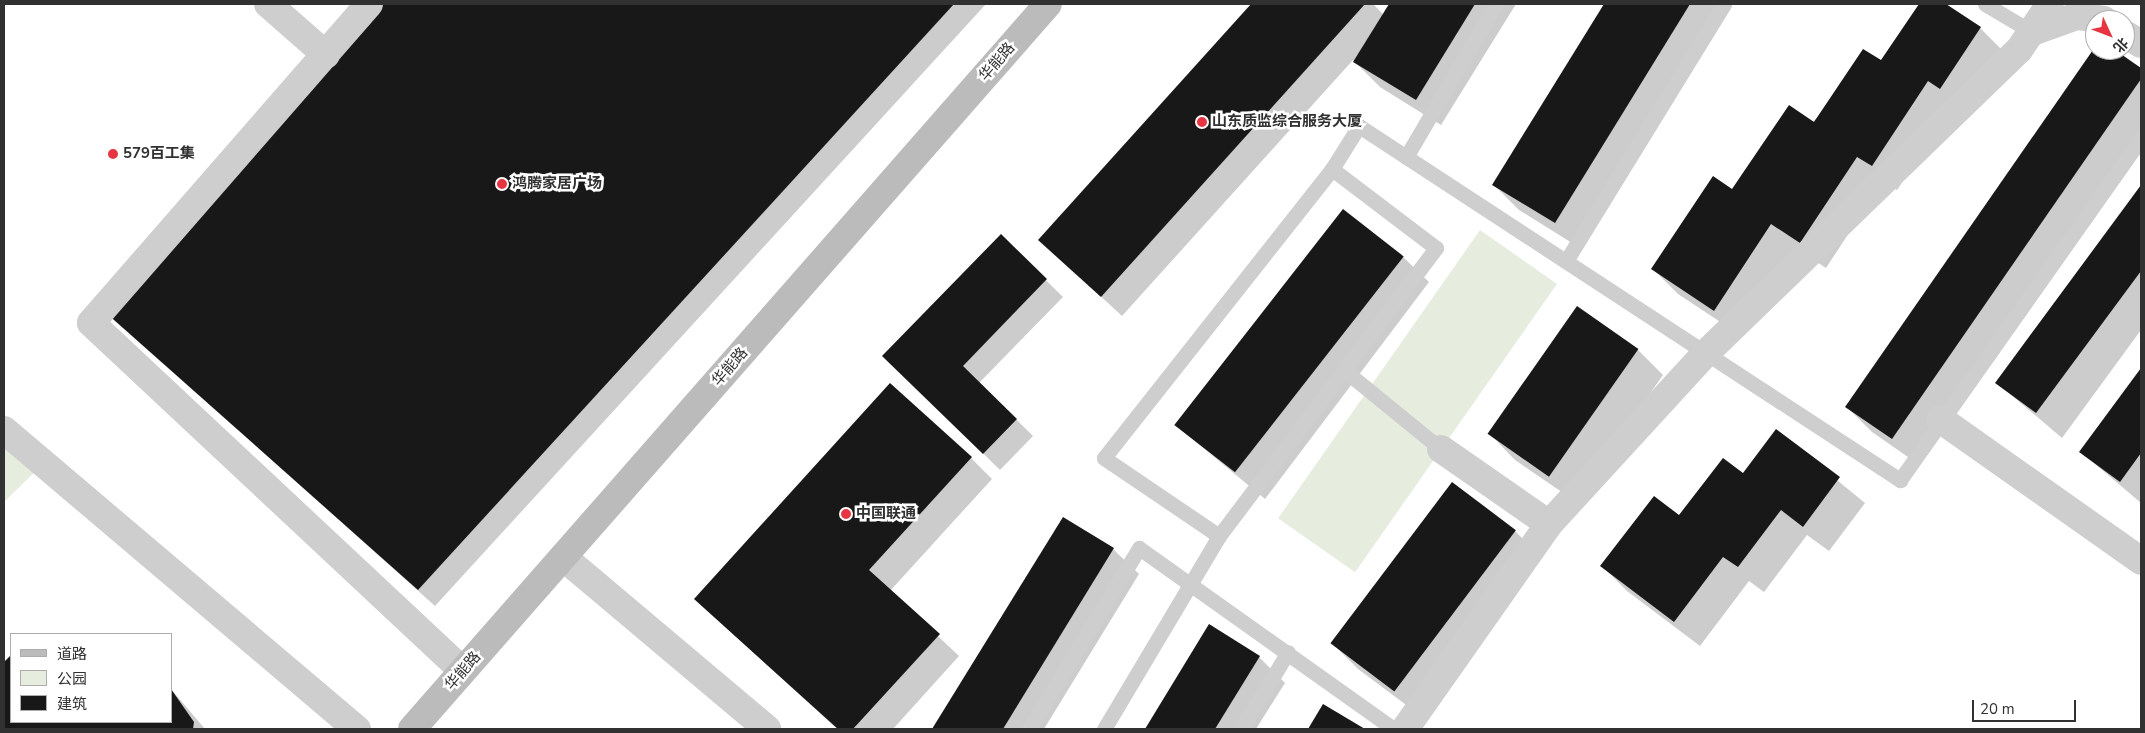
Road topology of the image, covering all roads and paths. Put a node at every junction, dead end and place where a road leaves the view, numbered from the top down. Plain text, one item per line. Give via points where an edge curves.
1 (268, 4) edge
2 (369, 4) edge
3 (1048, 4) edge
4 (1496, 4) edge
5 (1724, 4) edge
6 (1984, 4) edge
7 (2050, 4) edge
8 (2085, 17) edge
9 (2032, 32) junction
10 (326, 55) junction
11 (2141, 138) edge
12 (1406, 157) junction
13 (1332, 169) junction
14 (1566, 261) junction
15 (1705, 354) junction
16 (1344, 370) junction
17 (1940, 419) junction
18 (4, 430) edge
19 (1441, 449) joint
20 (1549, 524) junction
21 (1219, 536) junction
22 (563, 557) junction
23 (2141, 561) edge
24 (1288, 652) junction
25 (464, 671) junction
26 (357, 729) edge
27 (412, 729) edge
28 (767, 729) edge
29 (1029, 729) edge
30 (1104, 729) edge
31 (1241, 729) edge
32 (1394, 729) edge
33 (1405, 729) edge

1 - 10 street
2 - 10 street
3 - 22 street, 华能路
4 - 12 lane
5 - 14 lane
6 - 9 lane
7 - 9 street
8 - 9 street via 2077,16
9 - 15 street via 2020,50
10 - 25 street via 91,323
11 - 17 lane
12 - 13 lane via 1359,126
12 - 14 lane
13 - 16 lane via 1436,248
13 - 21 lane via 1104,458
14 - 15 lane
15 - 17 lane via 1900,480
15 - 20 street
16 - 19 lane
16 - 21 lane
17 - 23 street
18 - 26 street
19 - 20 street
20 - 33 street
21 - 30 lane
22 - 25 street, 华能路
22 - 28 street
24 - 29 lane via 1139,548
24 - 31 lane
24 - 32 lane
25 - 27 street, 华能路

